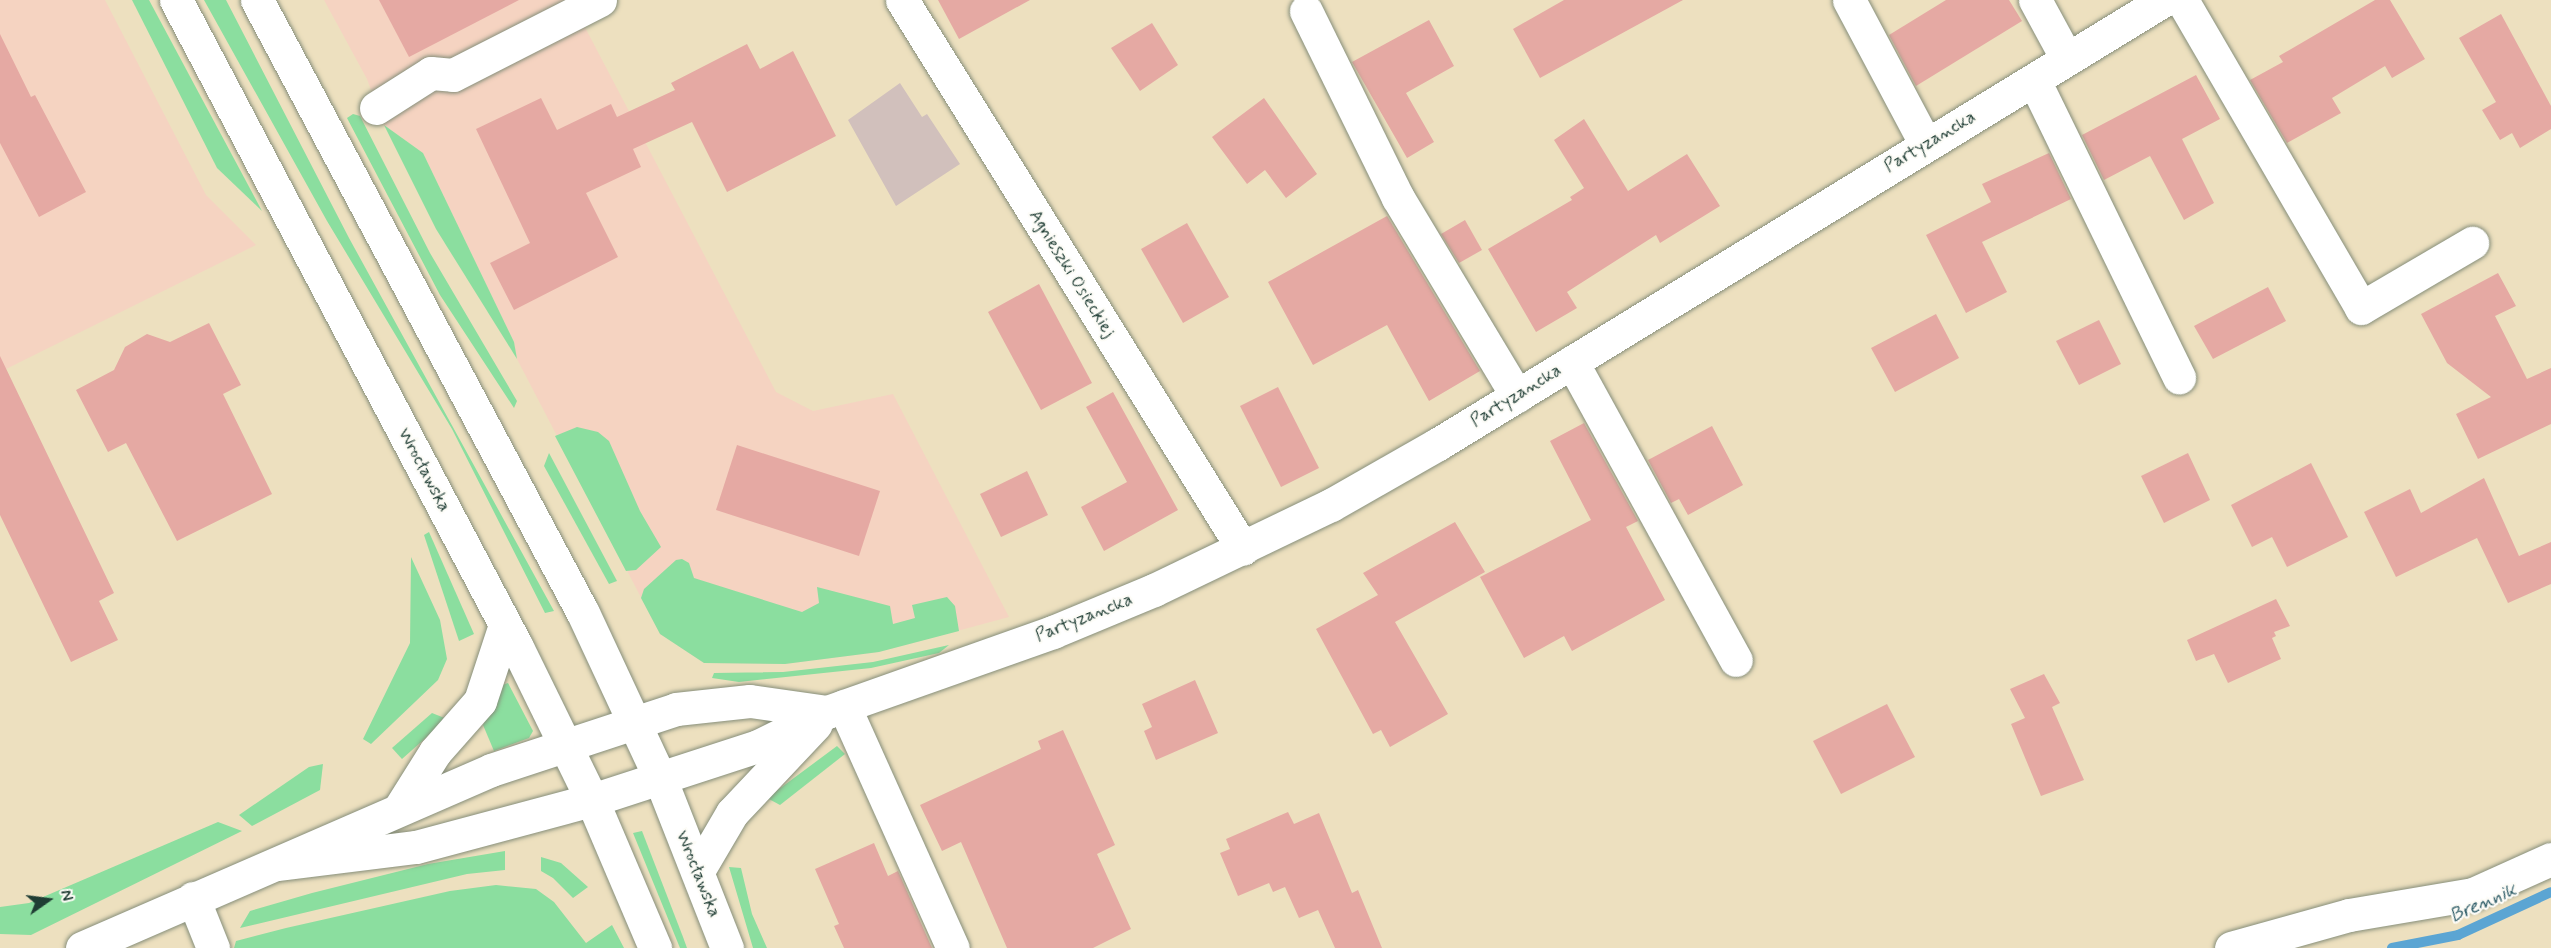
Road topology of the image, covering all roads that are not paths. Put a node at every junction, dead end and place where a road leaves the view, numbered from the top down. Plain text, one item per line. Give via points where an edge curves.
1 (176, 0) edge
2 (257, 0) edge
3 (600, 0) edge
4 (902, 0) edge
5 (1849, 0) edge
6 (2035, 0) edge
7 (2164, 0) edge
8 (2182, 0) edge
9 (1306, 11) dead end
10 (2067, 59) junction
11 (2034, 80) junction
12 (376, 108) dead end
13 (1926, 145) junction
14 (2472, 243) dead end
15 (1572, 362) junction
16 (2179, 377) dead end
17 (1517, 396) junction
18 (1243, 549) junction
19 (505, 626) junction
20 (1736, 660) dead end
21 (836, 709) junction
22 (636, 725) junction
23 (567, 747) junction
24 (660, 778) junction
25 (592, 800) junction
26 (401, 806) junction
27 (2551, 859) edge
28 (279, 864) junction
29 (698, 871) junction
30 (193, 898) junction
31 (82, 948) edge
32 (213, 948) edge
33 (655, 948) edge
34 (727, 948) edge
35 (953, 948) edge
36 (2231, 948) edge

1 - 19 main road, Wrocławska
2 - 22 main road, Wrocławska via 583,613
3 - 12 main road via 453,75 431,73
4 - 18 main road, Agnieszki Osieckiej
5 - 13 main road
6 - 10 main road
7 - 10 main road, Partyzancka
8 - 14 main road via 2361,308
9 - 17 main road via 1398,198
10 - 11 main road, Partyzancka
11 - 13 main road, Partyzancka
11 - 16 main road
13 - 15 main road, Partyzancka
15 - 17 main road, Partyzancka
15 - 20 main road
17 - 18 main road, Partyzancka via 1331,505
18 - 21 main road, Partyzancka via 1053,632
19 - 23 main road, Wrocławska
19 - 26 main road via 480,701 435,752
21 - 22 main road, Partyzancka via 750,701 683,707
21 - 24 main road, Partyzancka via 758,746
21 - 29 main road via 732,813
21 - 35 main road
22 - 23 main road, Partyzancka
22 - 24 main road, Wrocławska
23 - 25 main road, Wrocławska
23 - 26 main road, Partyzancka via 491,770
24 - 25 main road, Partyzancka
24 - 29 main road, Wrocławska
25 - 28 main road, Partyzancka via 416,847
25 - 33 main road, Wrocławska
26 - 28 main road, Partyzancka
27 - 36 main road via 2473,894 2349,915
28 - 30 main road
29 - 34 main road, Wrocławska
30 - 31 main road
30 - 32 main road

